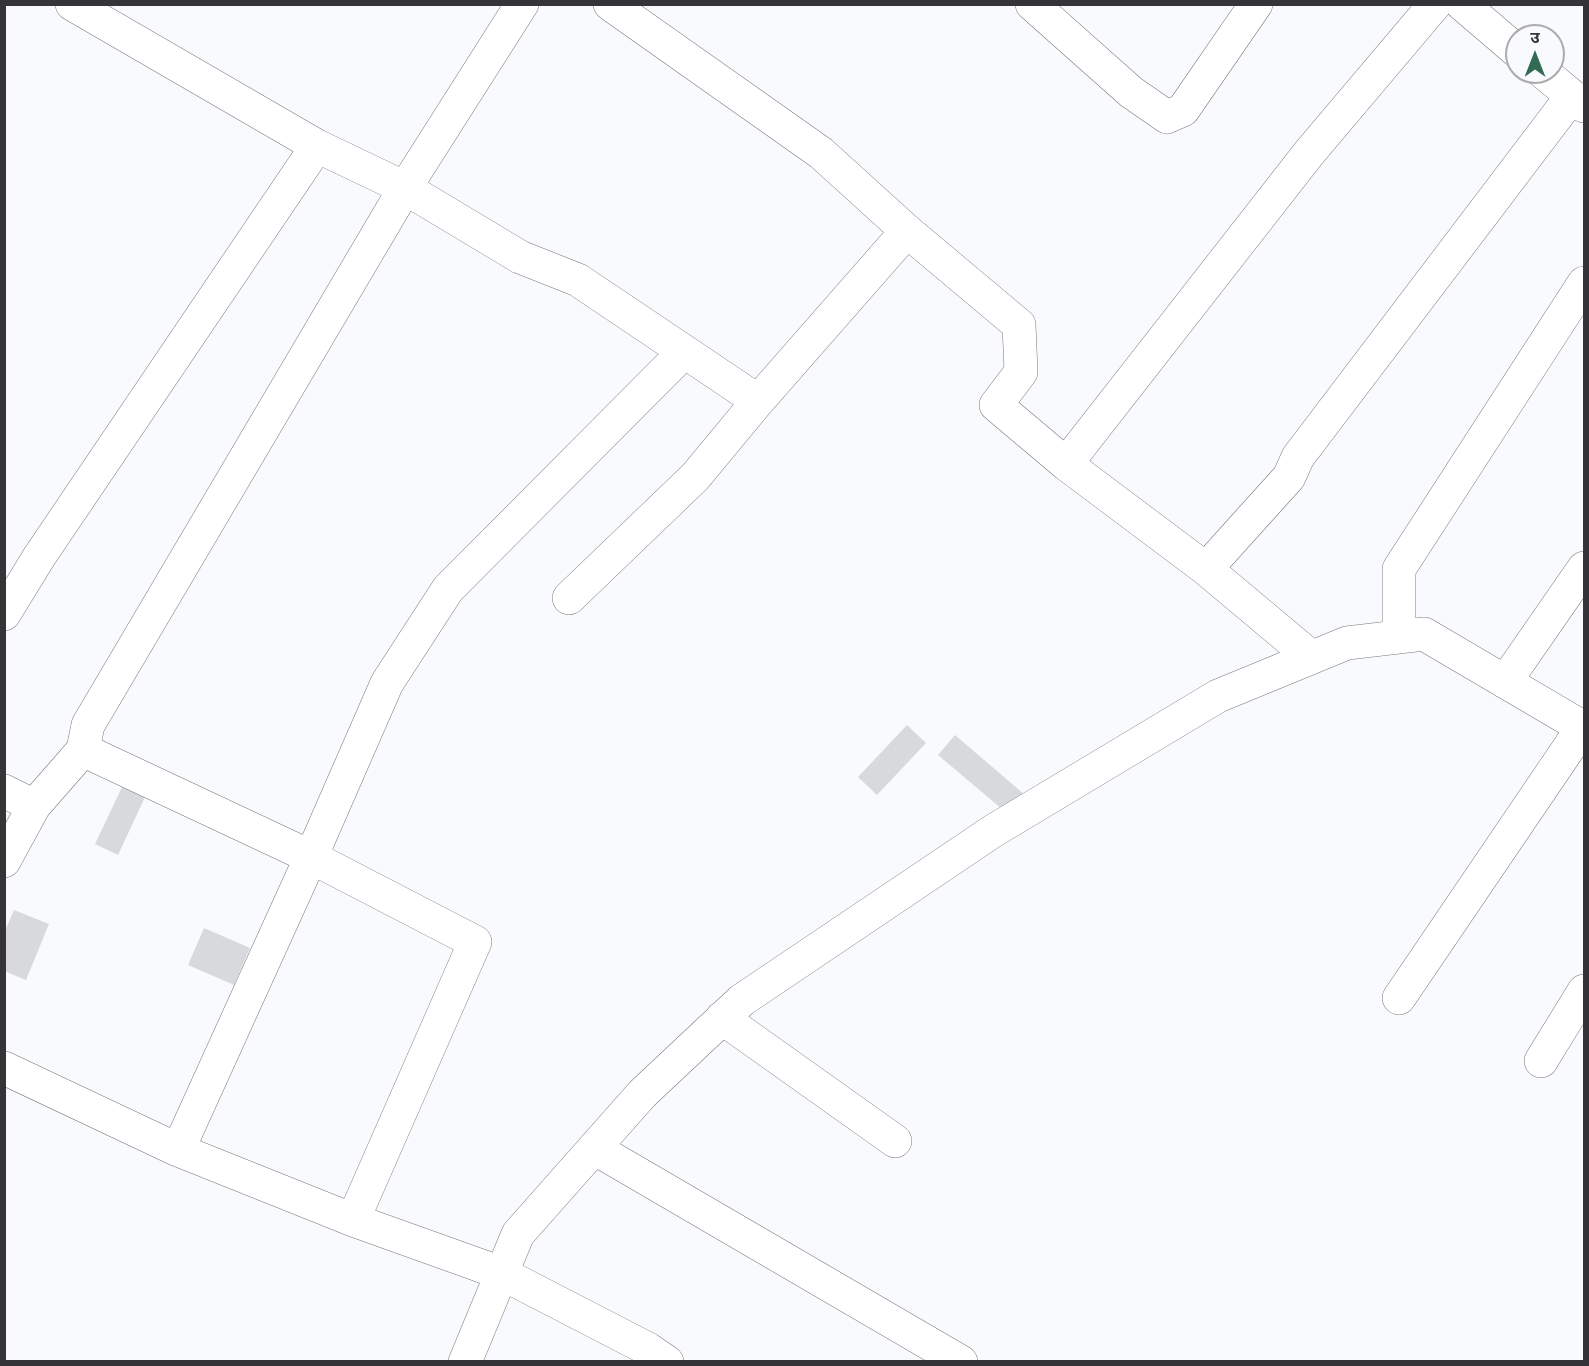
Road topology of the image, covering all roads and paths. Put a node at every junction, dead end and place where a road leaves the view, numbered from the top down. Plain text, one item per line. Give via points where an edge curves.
1 (72, 4) edge
2 (522, 4) edge
3 (610, 4) edge
4 (1032, 4) edge
5 (1256, 4) edge
6 (1435, 4) edge
7 (1462, 4) edge
8 (1505, 41) edge
9 (1557, 84) edge
10 (1578, 101) edge
11 (317, 146) junction
12 (405, 188) junction
13 (907, 231) junction
14 (1584, 283) edge
15 (684, 352) junction
16 (758, 401) junction
17 (1066, 464) junction
18 (1584, 568) edge
19 (1206, 569) junction
20 (569, 598) dead end
21 (4, 614) edge
22 (1399, 637) junction
23 (1311, 657) junction
24 (1504, 682) junction
25 (1584, 728) edge
26 (83, 750) junction
27 (4, 791) edge
28 (34, 806) junction
29 (311, 857) junction
30 (4, 861) edge
31 (1584, 992) edge
32 (1399, 998) dead end
33 (722, 1018) junction
34 (1540, 1061) dead end
35 (4, 1068) edge
36 (895, 1141) dead end
37 (594, 1148) junction
38 (178, 1150) junction
39 (353, 1220) junction
40 (501, 1273) junction
41 (465, 1362) edge
42 (667, 1362) edge
43 (961, 1362) edge

1 - 11 street
2 - 12 street
3 - 13 street via 821,153
4 - 5 street via 1131,92 1167,117 1183,110
6 - 17 street via 1309,153
7 - 8 street
9 - 10 street
10 - 19 street via 1298,456 1289,477
11 - 12 street
11 - 21 street
12 - 15 street via 520,257 578,280
12 - 26 street via 88,725
13 - 16 street
13 - 17 street via 1019,325 1021,372 996,405
14 - 22 street via 1399,569
15 - 16 street
15 - 29 street via 448,589 387,683
16 - 20 street via 695,477
17 - 19 street
18 - 24 street
19 - 23 street
22 - 23 street via 1347,643
22 - 24 street via 1424,634
23 - 33 street via 1218,696 993,831 742,1000
24 - 25 street
25 - 32 street
26 - 28 street
26 - 29 street
27 - 28 street
28 - 30 street
29 - 38 street
29 - 39 street via 475,942
31 - 34 street
33 - 36 street
33 - 37 street via 642,1094
35 - 38 street
37 - 40 street via 518,1234
37 - 43 street
38 - 39 street
39 - 40 street
40 - 41 street
40 - 42 street

